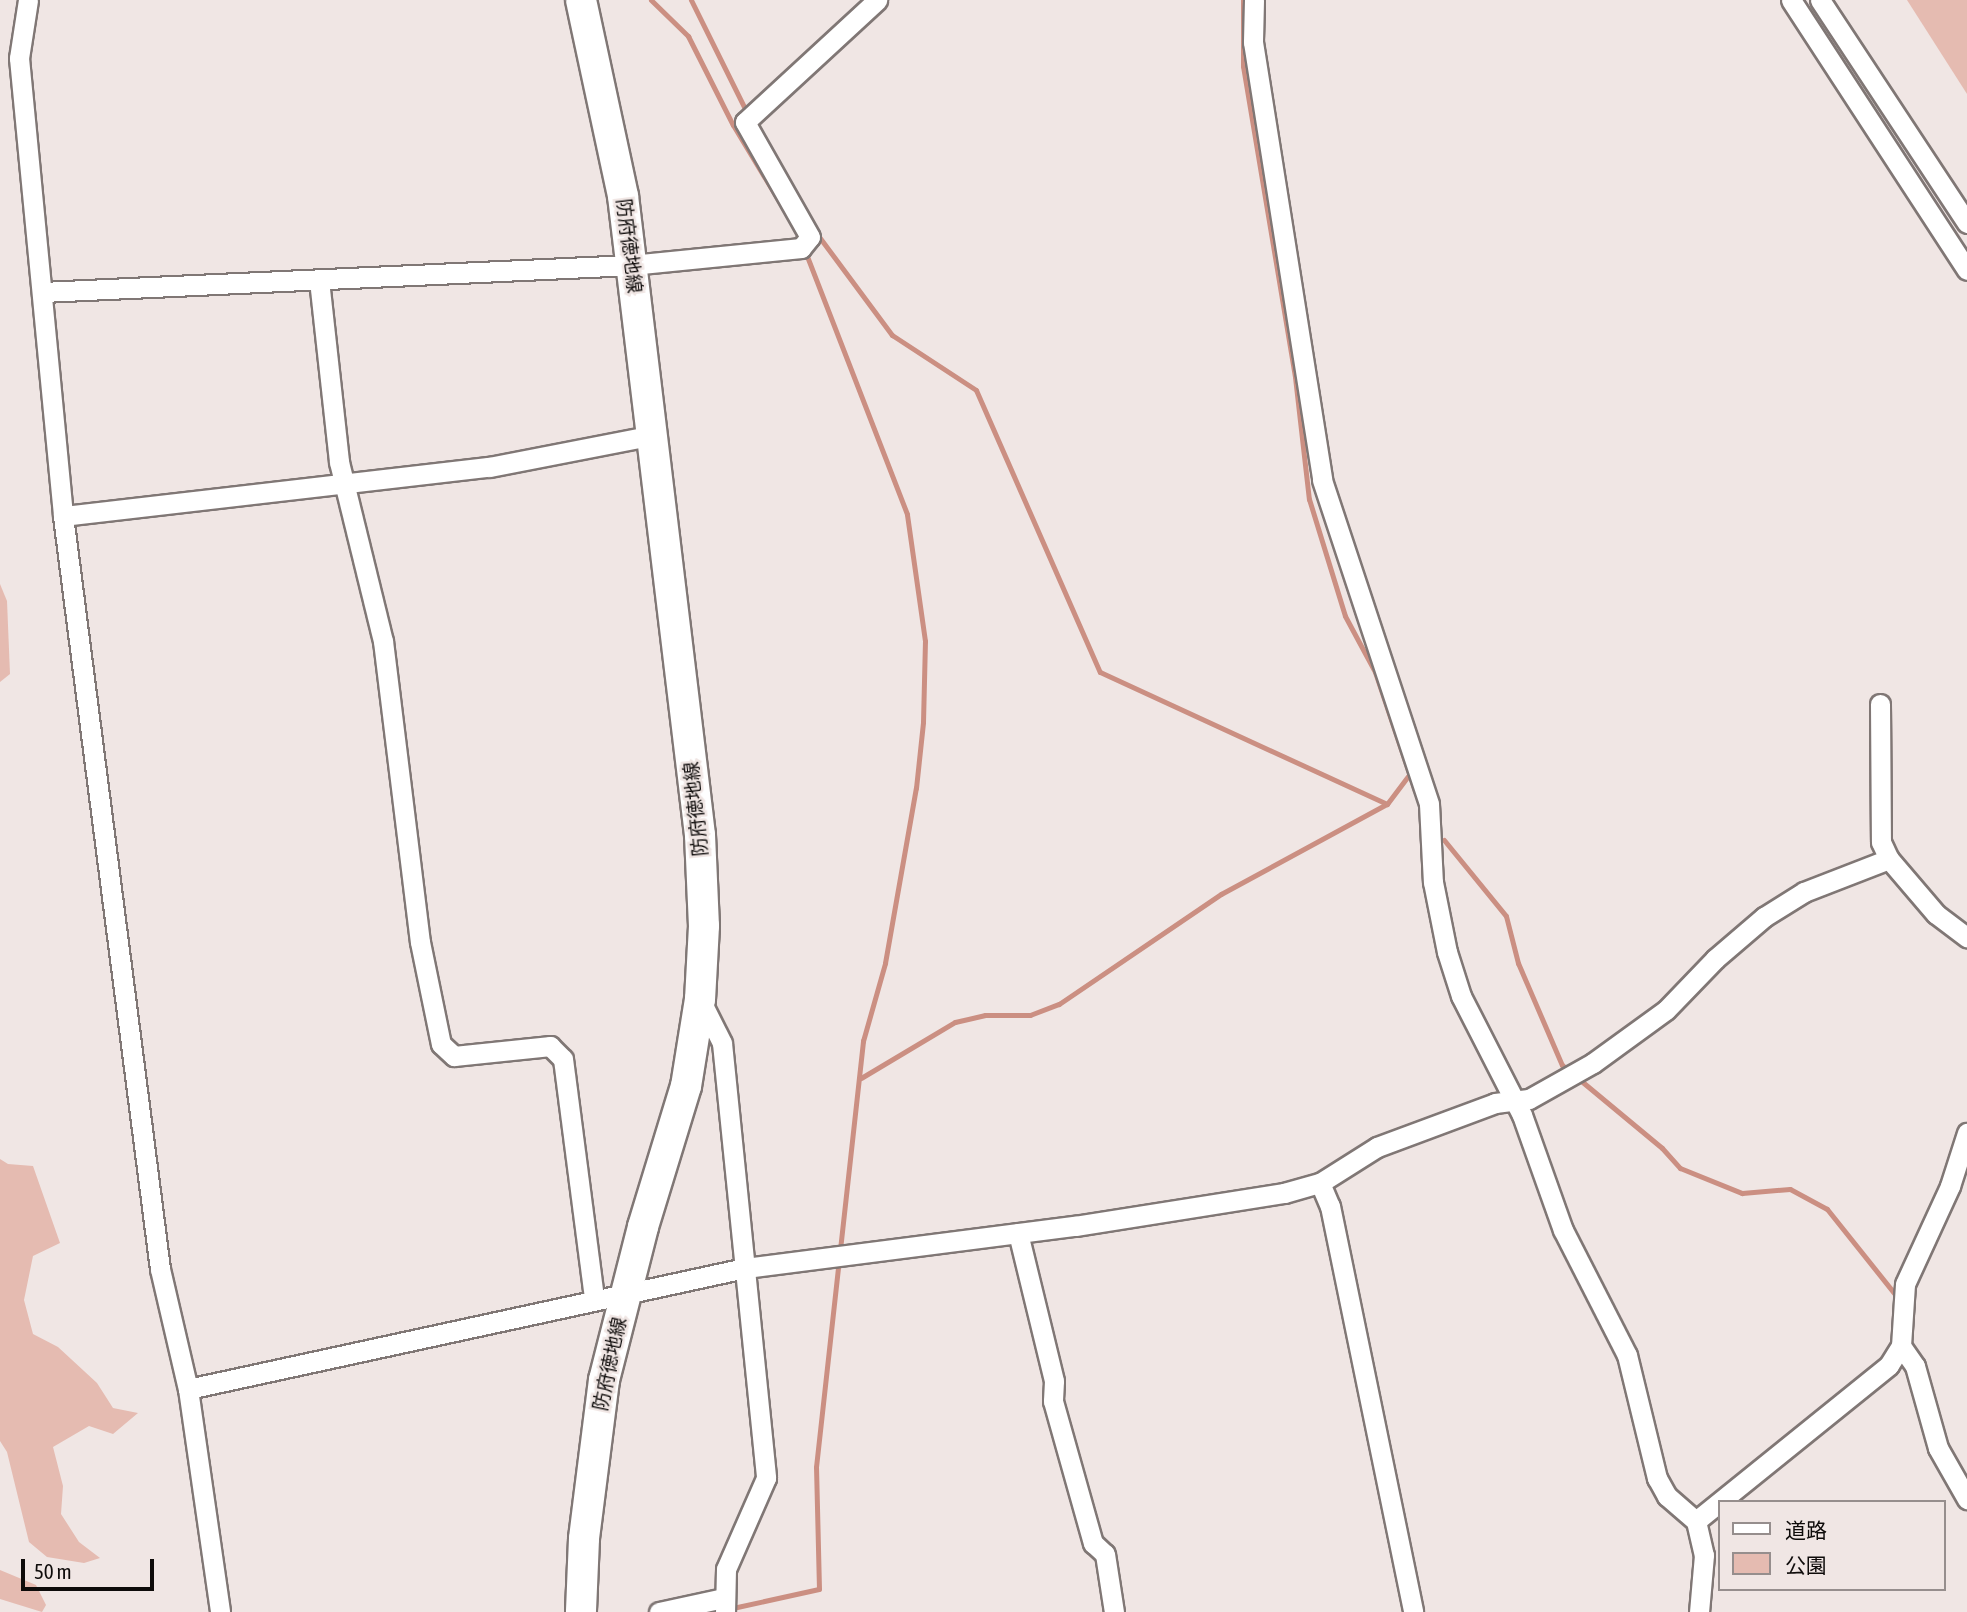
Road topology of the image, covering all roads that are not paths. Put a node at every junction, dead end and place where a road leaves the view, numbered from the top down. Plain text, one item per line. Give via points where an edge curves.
1 (28, 0) edge
2 (581, 0) edge
3 (877, 0) edge
4 (1254, 0) edge
5 (1791, 0) edge
6 (1819, 0) edge
7 (1967, 223) edge
8 (631, 265) junction
9 (1967, 270) edge
10 (319, 280) junction
11 (41, 292) junction
12 (653, 435) junction
13 (346, 485) junction
14 (64, 516) junction
15 (1880, 704) dead end
16 (1889, 859) junction
17 (1967, 937) edge
18 (700, 999) junction
19 (1515, 1100) junction
20 (1967, 1133) edge
21 (1320, 1184) junction
22 (1018, 1233) junction
23 (745, 1268) junction
24 (625, 1292) junction
25 (594, 1298) junction
26 (1901, 1346) junction
27 (188, 1389) junction
28 (1967, 1499) edge
29 (1721, 1500) edge
30 (1718, 1502) edge
31 (1696, 1521) junction
32 (724, 1605) edge
33 (220, 1612) edge
34 (581, 1612) edge
35 (660, 1612) edge
36 (1114, 1612) edge
37 (1413, 1612) edge
38 (1699, 1612) edge

1 - 11 street via 19,58
2 - 8 main road, 防府徳地線 via 611,130
3 - 8 street via 745,122 810,237 807,243 789,251
4 - 19 street via 1253,42 1322,480 1429,803 1433,882 1447,952 1461,996
5 - 9 street
6 - 7 street
8 - 10 street
8 - 12 main road, 防府徳地線
10 - 11 street
10 - 13 street
11 - 14 street
12 - 13 street via 489,467
12 - 18 main road, 防府徳地線 via 700,835 704,926
13 - 14 street
13 - 25 street via 383,641 419,942 440,1044 454,1056 550,1046 563,1059
14 - 27 street via 160,1269
15 - 16 street via 1881,842
16 - 17 street via 1936,914
16 - 19 street via 1804,892 1764,917 1632,1038 1529,1099
18 - 23 street via 722,1043
18 - 24 main road, 防府徳地線 via 686,1086
19 - 21 street via 1377,1147
19 - 31 street via 1563,1230 1627,1355 1657,1478 1667,1496
20 - 26 street via 1950,1186 1905,1284
21 - 22 street via 1284,1194
21 - 37 street via 1330,1206
22 - 23 street
22 - 36 street via 1054,1381 1053,1401 1093,1543 1105,1554
23 - 24 street
23 - 32 street via 766,1478 726,1569
24 - 25 street
24 - 34 main road, 防府徳地線 via 593,1454
25 - 27 street
26 - 28 street via 1915,1366 1938,1448
26 - 29 street via 1875,1380 1819,1417
27 - 33 street
30 - 31 street
31 - 38 street via 1704,1555
32 - 35 street

